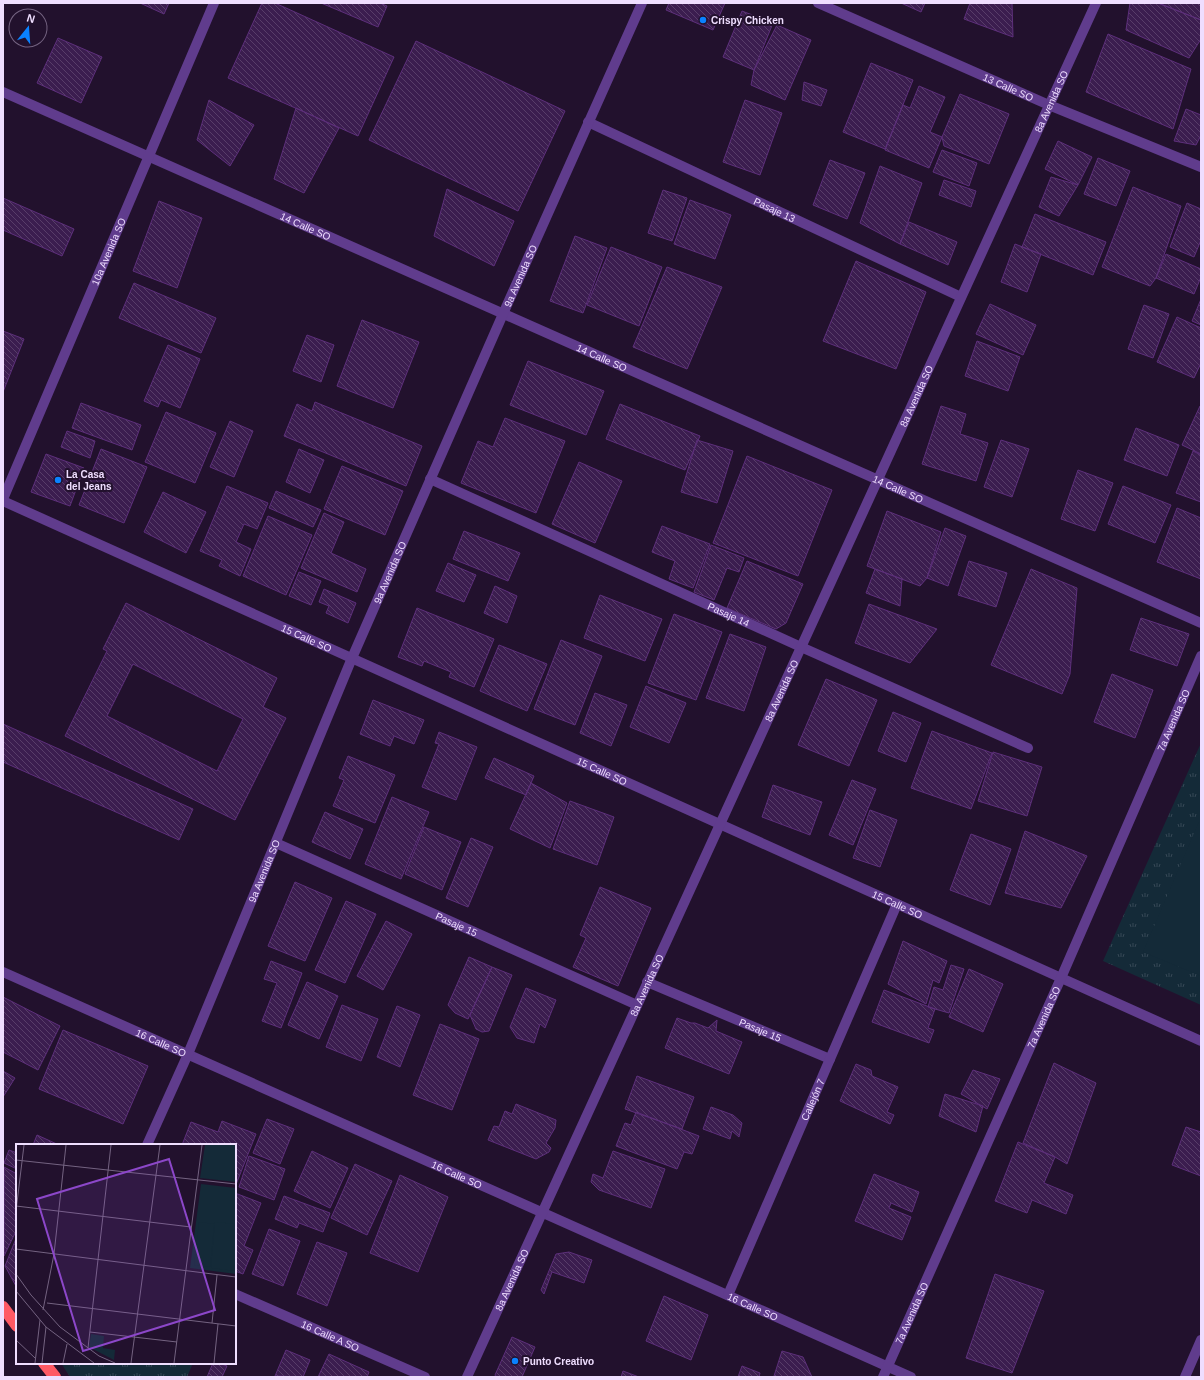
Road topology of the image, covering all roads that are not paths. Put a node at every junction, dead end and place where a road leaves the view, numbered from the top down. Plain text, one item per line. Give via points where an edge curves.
1 (214, 3) edge
2 (642, 3) edge
3 (818, 3) edge
4 (1096, 3) edge
5 (3, 92) edge
6 (1049, 105) junction
7 (588, 122) junction
8 (148, 157) junction
9 (1201, 167) edge
10 (961, 297) junction
11 (503, 314) junction
12 (430, 479) junction
13 (878, 480) junction
14 (3, 500) edge
15 (1201, 623) edge
16 (801, 647) junction
17 (1201, 656) edge
18 (352, 658) junction
19 (1028, 748) dead end
20 (720, 824) junction
21 (276, 843) junction
22 (897, 904) junction
23 (3, 972) edge
24 (1061, 978) junction
25 (647, 982) junction
26 (637, 1005) junction
27 (1201, 1041) edge
28 (188, 1054) junction
29 (830, 1060) junction
30 (146, 1144) edge
31 (542, 1212) junction
32 (236, 1294) edge
33 (728, 1295) junction
34 (3, 1307) edge
35 (16, 1325) edge
36 (1201, 1340) edge
37 (47, 1364) edge
38 (888, 1367) junction
39 (55, 1377) edge
40 (425, 1377) edge
41 (467, 1377) edge
42 (883, 1377) edge
43 (911, 1377) edge
44 (1185, 1377) edge

1 - 8 street, 10a Avenida SO
2 - 7 street, 9a Avenida SO
3 - 6 street, 13 Calle SO
4 - 6 street, 8a Avenida SO
5 - 8 street, 14 Calle SO
6 - 9 street, 13 Calle SO
6 - 10 street, 8a Avenida SO
7 - 10 street, Pasaje 13
7 - 11 street, 9a Avenida SO
8 - 11 street, 14 Calle SO
8 - 14 street, 10a Avenida SO
10 - 13 street, 8a Avenida SO
11 - 12 street, 9a Avenida SO
11 - 13 street, 14 Calle SO
12 - 16 street, Pasaje 14
12 - 18 street, 9a Avenida SO
13 - 15 street, 14 Calle SO
13 - 16 street, 8a Avenida SO
14 - 18 street, 15 Calle SO
16 - 19 street, Pasaje 14
16 - 20 street, 8a Avenida SO
17 - 24 street, 7a Avenida SO
18 - 20 street, 15 Calle SO
18 - 21 street, 9a Avenida SO
20 - 22 street, 15 Calle SO
20 - 25 street, 8a Avenida SO
21 - 26 street, Pasaje 15
21 - 28 street, 9a Avenida SO
22 - 24 street, 15 Calle SO
22 - 29 street, Callejón 7
23 - 28 street, 16 Calle SO
24 - 27 street, 15 Calle SO
24 - 38 street, 7a Avenida SO
25 - 26 street, 8a Avenida SO
25 - 29 street, Pasaje 15
26 - 31 street, 8a Avenida SO
28 - 30 street, 9a Avenida SO
28 - 31 street, 16 Calle SO
29 - 33 street, Callejón 7
31 - 33 street, 16 Calle SO
31 - 41 street, 8a Avenida SO
32 - 40 street, 16 Calle A SO
33 - 38 street, 16 Calle SO
34 - 35 highway
36 - 44 street
37 - 39 highway
38 - 42 street, 7a Avenida SO
38 - 43 street, 16 Calle SO

